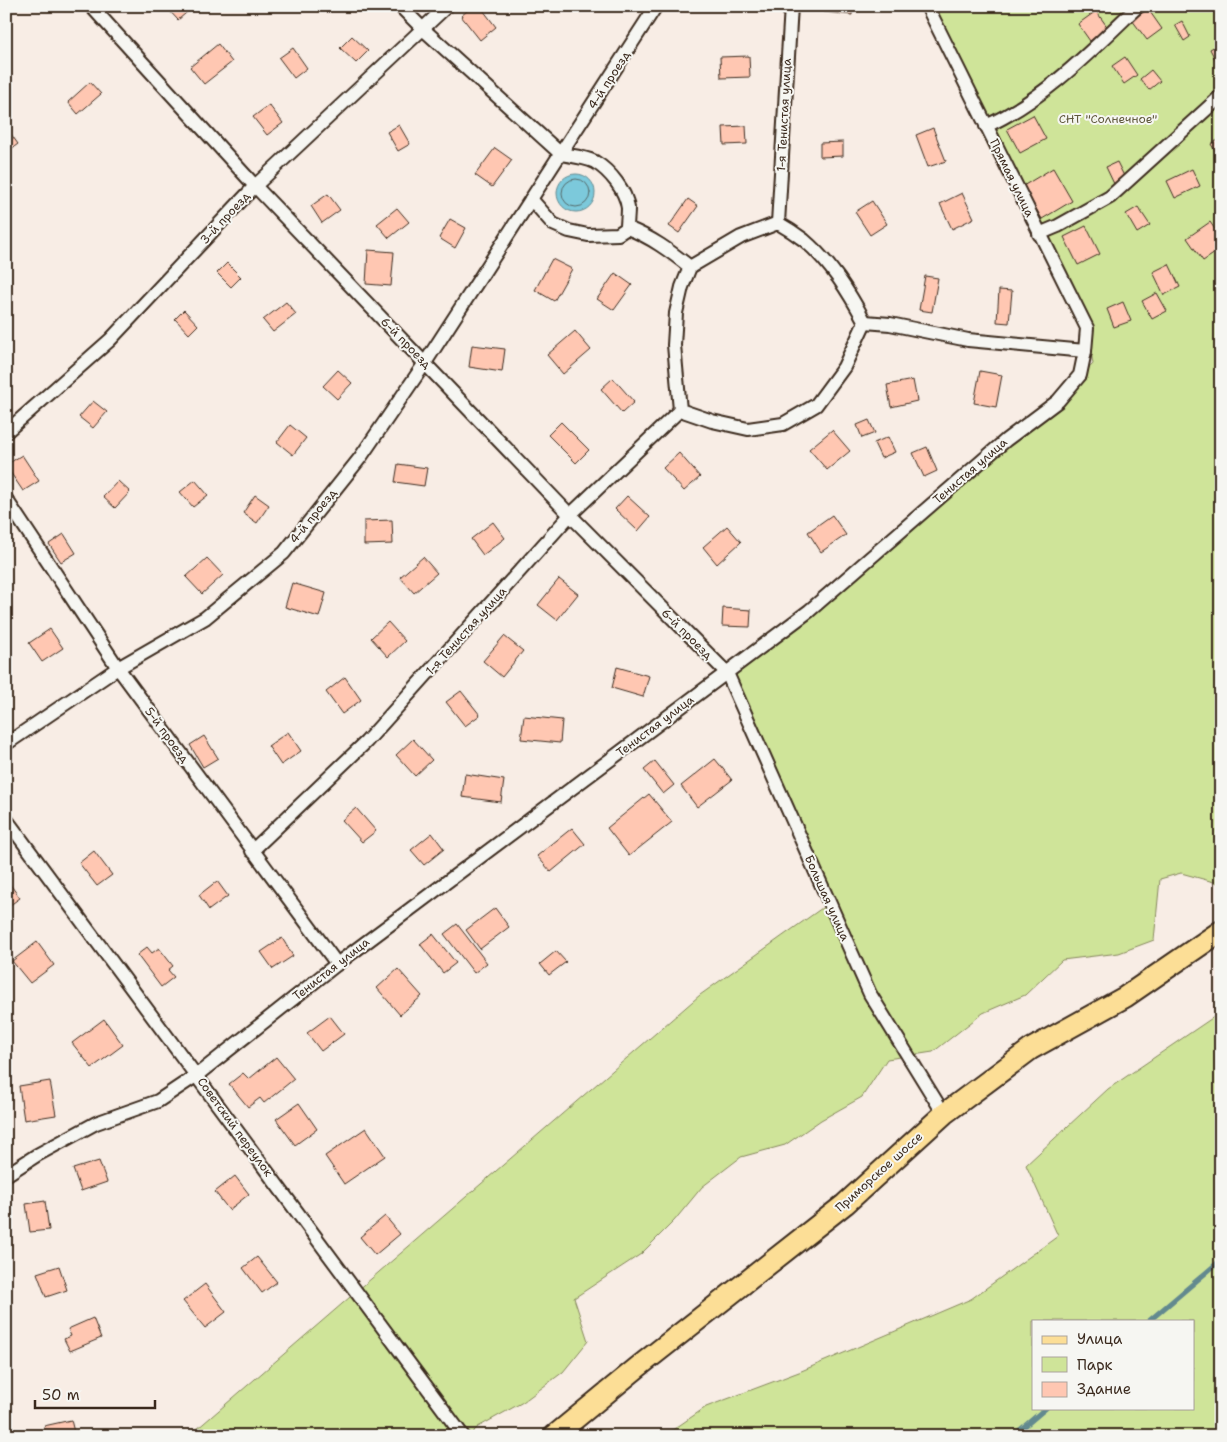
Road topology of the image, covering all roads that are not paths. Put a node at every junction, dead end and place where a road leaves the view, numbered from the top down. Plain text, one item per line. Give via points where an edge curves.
1 (91, 6) edge
2 (400, 6) edge
3 (447, 6) edge
4 (656, 6) edge
5 (791, 6) edge
6 (927, 6) edge
7 (1138, 6) edge
8 (423, 29) junction
9 (1221, 96) edge
10 (986, 126) junction
11 (561, 154) junction
12 (255, 186) junction
13 (531, 199) junction
14 (778, 223) junction
15 (627, 228) junction
16 (1039, 234) junction
17 (690, 267) junction
18 (865, 322) junction
19 (1085, 351) junction
20 (425, 363) junction
21 (680, 410) junction
22 (6, 432) edge
23 (6, 499) edge
24 (570, 515) junction
25 (118, 668) junction
26 (727, 673) junction
27 (6, 744) edge
28 (6, 820) edge
29 (252, 851) junction
30 (1221, 931) edge
31 (337, 964) junction
32 (197, 1075) junction
33 (944, 1114) junction
34 (6, 1175) edge
35 (463, 1436) edge
36 (554, 1436) edge

1 - 12 street, 6-й проезд
2 - 8 street
3 - 8 street, 3-й проезд
4 - 11 street, 4-й проезд
5 - 14 street, 1-я Тенистая улица
6 - 10 street, Прямая улица
7 - 10 street via 1069,70 1032,98
8 - 11 street
8 - 12 street, 3-й проезд
9 - 16 street via 1110,197
10 - 16 street, Прямая улица
11 - 13 street
11 - 15 street via 594,162 605,170 621,189 628,208
12 - 20 street, 6-й проезд
12 - 22 street, 3-й проезд via 110,340
13 - 15 street via 553,224 569,231 588,235 618,234
13 - 20 street, 4-й проезд
14 - 17 street via 740,237
14 - 18 street via 804,240 822,258 847,289
15 - 17 street via 660,243
16 - 19 street, Прямая улица via 1087,328
17 - 21 street via 676,313 674,345
18 - 19 street via 968,340
18 - 21 street via 844,367 816,405 783,424 748,430
19 - 26 street, Тенистая улица via 1080,374 1058,401 1006,440 809,611
20 - 24 street, 6-й проезд
20 - 25 street, 4-й проезд via 360,458 284,553 205,618
21 - 24 street, 1-я Тенистая улица
23 - 25 street, 5-й проезд
24 - 26 street, 6-й проезд
24 - 29 street, 1-я Тенистая улица via 366,742
25 - 27 street, 4-й проезд
25 - 29 street, 5-й проезд
26 - 31 street, Тенистая улица
26 - 33 street, Большая улица via 870,994
28 - 32 street, Советский переулок
29 - 31 street, 5-й проезд
30 - 33 main road, Приморское шоссе via 1125,998 1031,1050
31 - 32 street, Тенистая улица
32 - 34 street, Тенистая улица via 158,1101 96,1123
32 - 35 street, Советский переулок
33 - 36 main road, Приморское шоссе via 845,1204

